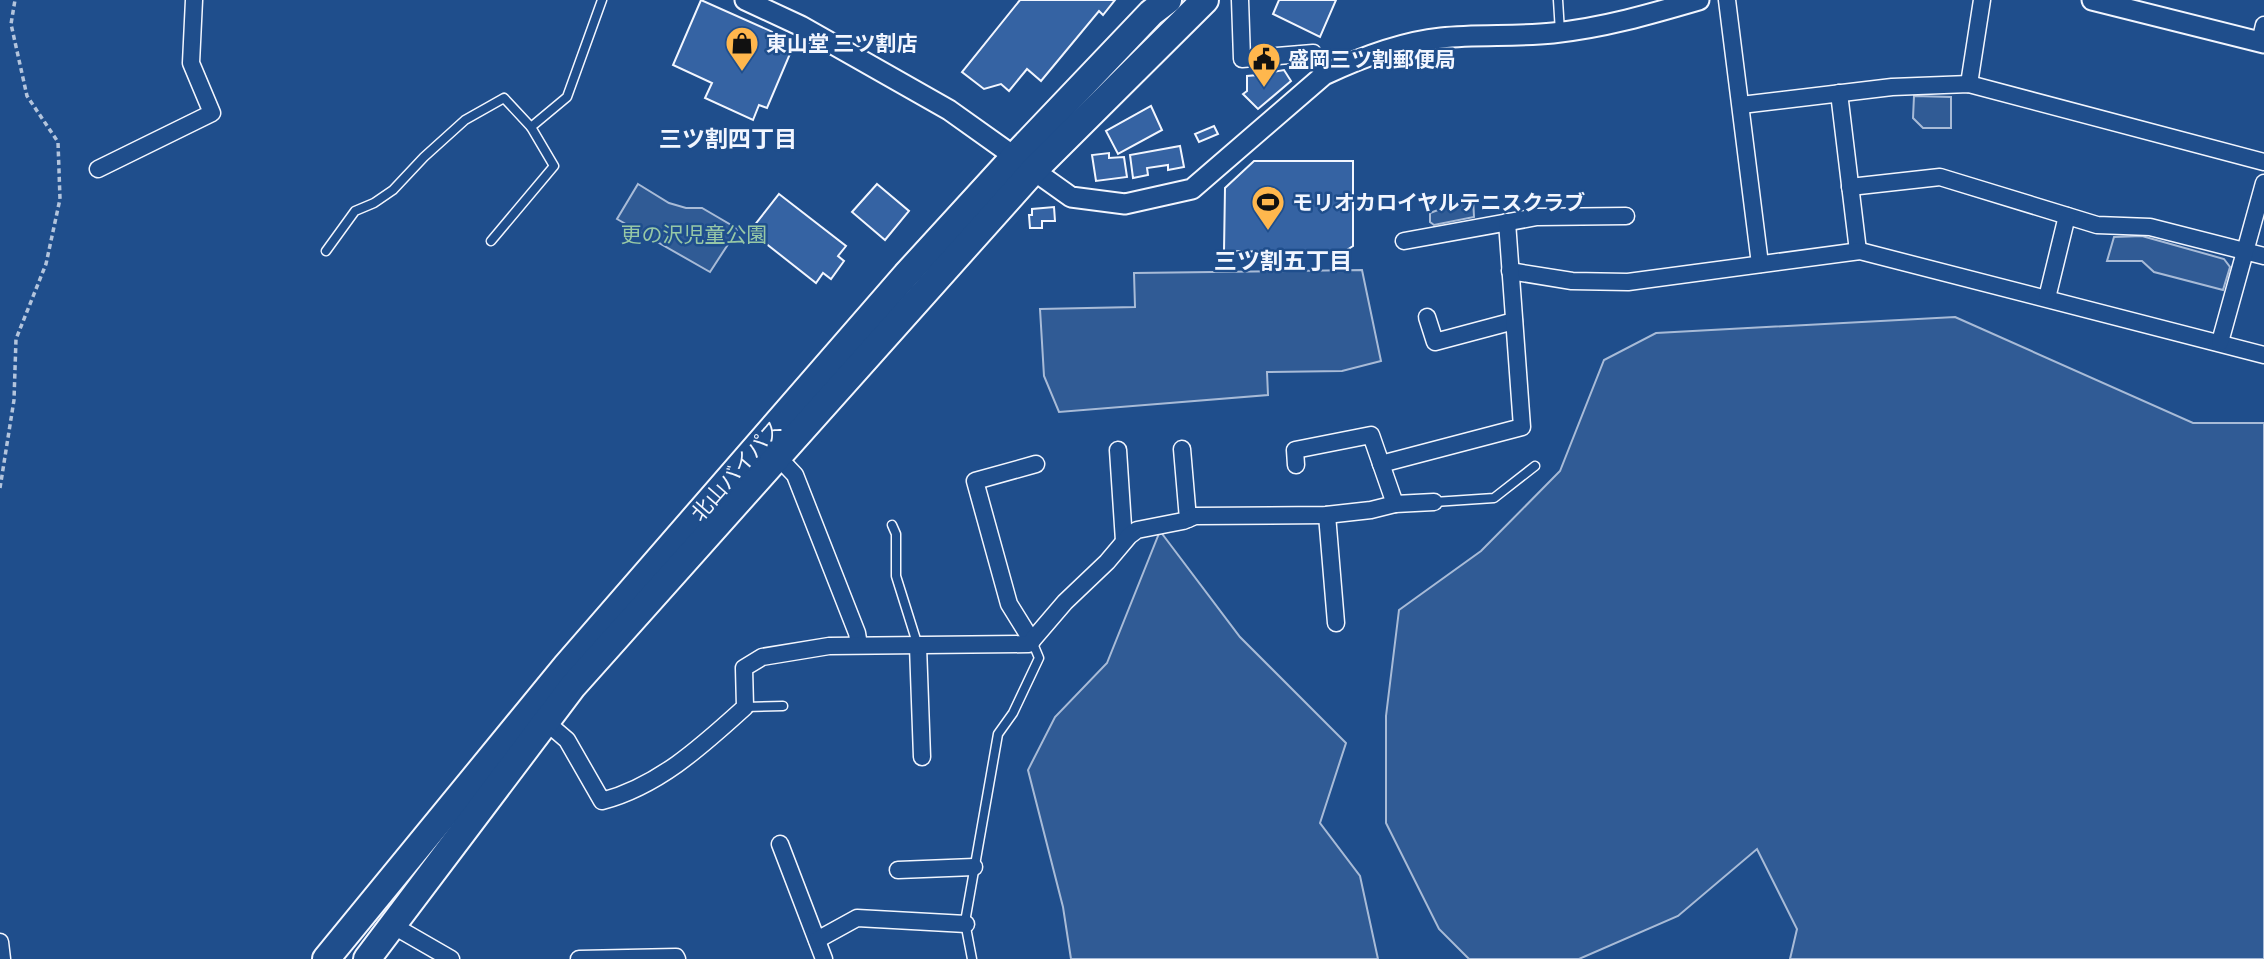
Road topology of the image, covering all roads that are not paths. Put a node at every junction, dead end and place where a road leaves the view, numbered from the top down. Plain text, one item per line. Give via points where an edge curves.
1 (194, 0) edge
2 (602, 0) edge
3 (746, 0) edge
4 (1168, 0) edge
5 (1205, 0) edge
6 (1240, 0) edge
7 (1558, 0) edge
8 (1699, 0) edge
9 (1727, 0) edge
10 (1982, 0) edge
11 (2092, 0) edge
12 (1560, 32) junction
13 (2263, 37) edge
14 (1324, 75) junction
15 (1969, 85) junction
16 (1839, 93) junction
17 (1741, 105) junction
18 (531, 127) junction
19 (2264, 162) edge
20 (1024, 163) junction
21 (98, 169) dead end
22 (2264, 183) edge
23 (1850, 187) junction
24 (1626, 216) dead end
25 (2067, 216) junction
26 (1507, 222) junction
27 (491, 241) dead end
28 (1404, 241) dead end
29 (326, 251) dead end
30 (1858, 251) junction
31 (2245, 251) junction
32 (2264, 257) edge
33 (1760, 264) junction
34 (1510, 271) junction
35 (2048, 298) junction
36 (1427, 317) dead end
37 (1514, 321) junction
38 (2220, 342) junction
39 (2264, 355) edge
40 (1182, 449) dead end
41 (1118, 450) dead end
42 (778, 457) junction
43 (1036, 464) dead end
44 (1381, 464) junction
45 (1296, 465) dead end
46 (1535, 466) dead end
47 (1434, 502) joint
48 (1395, 504) junction
49 (1327, 515) junction
50 (1188, 519) junction
51 (892, 525) dead end
52 (1124, 541) junction
53 (1336, 623) dead end
54 (1032, 641) junction
55 (859, 645) junction
56 (918, 646) junction
57 (783, 706) dead end
58 (745, 707) junction
59 (546, 722) junction
60 (922, 757) dead end
61 (780, 844) dead end
62 (974, 867) junction
63 (898, 870) dead end
64 (966, 924) junction
65 (393, 925) junction
66 (817, 940) junction
67 (0, 942) edge
68 (2, 959) edge
69 (326, 959) edge
70 (367, 959) edge
71 (451, 959) edge
72 (579, 959) edge
73 (677, 959) edge
74 (824, 959) edge
75 (972, 959) edge

1 - 21 street via 191,63 212,113
2 - 18 lane via 567,97
3 - 20 street via 950,110
4 - 20 highway, 北山バイパス
5 - 20 highway, 北山バイパス
6 - 14 street via 1242,59 1313,53
7 - 12 lane
8 - 12 street
9 - 17 street
10 - 15 street
11 - 13 street
12 - 14 street via 1439,38 1387,51
14 - 20 street via 1192,189 1125,204 1071,197
15 - 16 street via 1892,86
15 - 19 street
16 - 17 street
16 - 23 street
17 - 33 street
18 - 27 lane via 554,166
18 - 29 lane via 504,98 479,111 393,190 355,211
20 - 42 highway, 北山バイパス
20 - 69 highway, 北山バイパス via 897,286 567,665
22 - 31 street
23 - 25 street via 1940,177
23 - 30 street
24 - 26 street
25 - 31 street via 2097,225 2150,227
25 - 35 street
26 - 28 street
26 - 34 street
30 - 33 street
30 - 35 street
31 - 32 street
31 - 38 street
33 - 34 street via 1628,282 1572,281
34 - 37 street
35 - 38 street
36 - 37 street via 1435,342
37 - 44 street via 1522,427
38 - 39 street
40 - 50 street
41 - 52 street
42 - 55 street via 795,475
42 - 59 highway, 北山バイパス
43 - 54 street via 975,481 1009,604
44 - 45 street via 1371,435 1295,450
44 - 48 street
46 - 47 lane via 1494,498
47 - 48 street
48 - 49 street
49 - 50 street
49 - 53 street
50 - 52 street via 1138,530
51 - 56 lane via 896,576
52 - 54 street
54 - 56 street
54 - 62 lane via 1039,657 998,734
55 - 56 street
55 - 58 street via 762,657 744,668
56 - 60 street
57 - 58 lane
58 - 59 street via 667,771 602,802 567,740
59 - 65 highway, 北山バイパス
61 - 66 street
62 - 63 street
62 - 64 lane
64 - 66 street via 857,918
64 - 75 lane
65 - 70 highway, 北山バイパス
65 - 71 street
66 - 74 street
67 - 68 street
72 - 73 street

